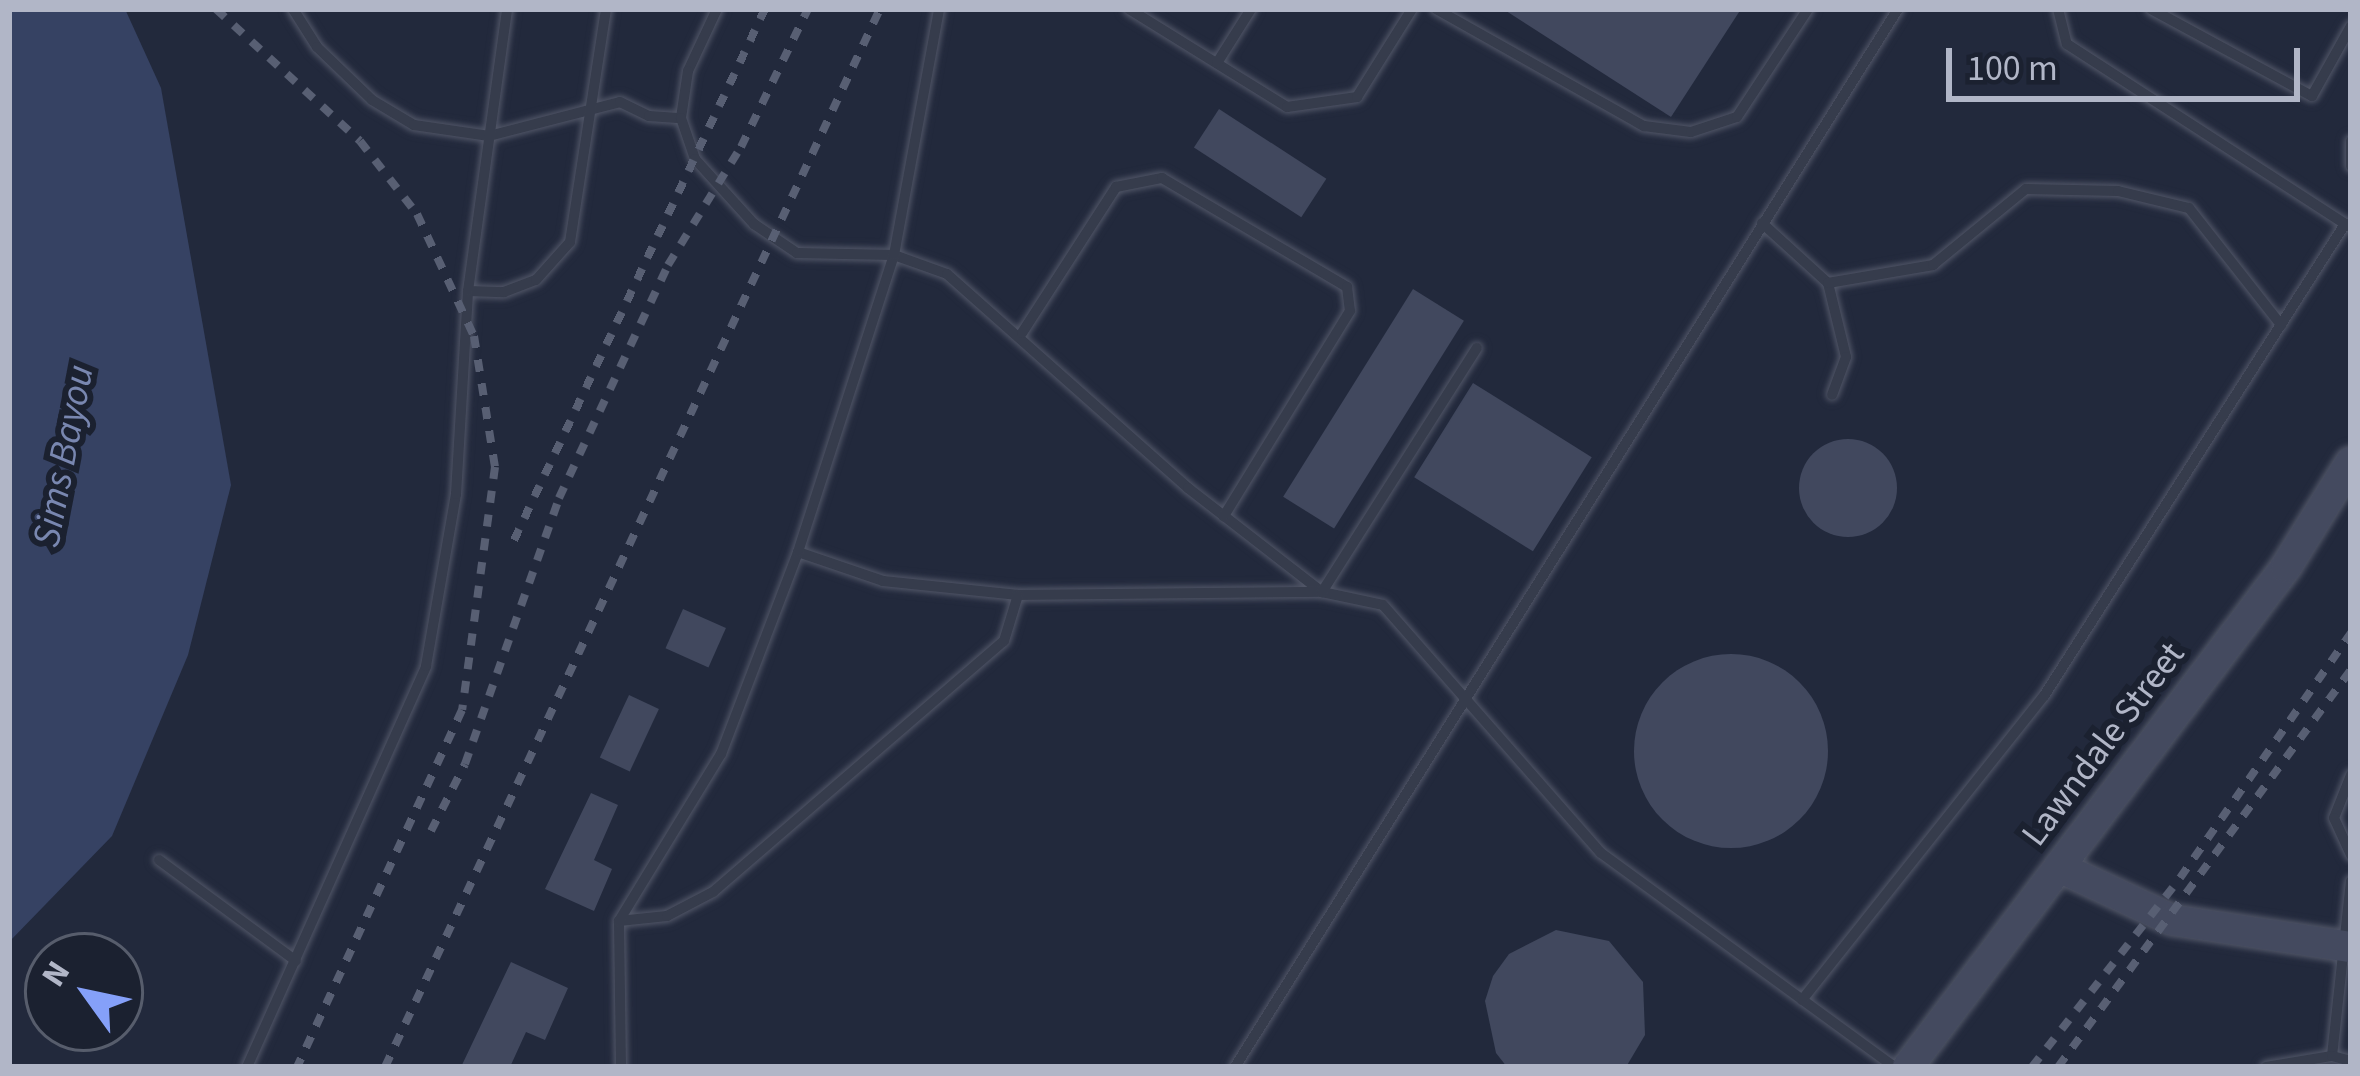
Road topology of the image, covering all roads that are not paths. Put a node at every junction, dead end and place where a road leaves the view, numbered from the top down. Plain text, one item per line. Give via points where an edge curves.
1 (293, 9) edge
2 (507, 9) edge
3 (606, 9) edge
4 (717, 9) edge
5 (939, 9) edge
6 (1129, 9) edge
7 (1251, 9) edge
8 (1412, 9) edge
9 (1436, 9) edge
10 (1808, 9) edge
11 (1898, 9) edge
12 (2058, 9) edge
13 (2151, 9) edge
14 (2351, 26) edge
15 (1216, 64) junction
16 (585, 110) junction
17 (682, 118) junction
18 (489, 136) junction
19 (2351, 141) edge
20 (2351, 166) edge
21 (1762, 223) junction
22 (2348, 226) edge
23 (894, 255) junction
24 (1828, 283) junction
25 (468, 292) junction
26 (2281, 325) junction
27 (1022, 332) junction
28 (1477, 348) dead end
29 (1832, 395) dead end
30 (2351, 462) edge
31 (1224, 516) junction
32 (798, 552) junction
33 (1322, 592) junction
34 (1018, 595) junction
35 (1465, 689) junction
36 (2351, 775) edge
37 (2351, 855) edge
38 (159, 860) dead end
39 (2059, 867) junction
40 (2351, 881) edge
41 (620, 921) junction
42 (2348, 946) edge
43 (296, 962) junction
44 (1802, 1000) junction
45 (2332, 1056) junction
46 (2351, 1061) edge
47 (247, 1067) edge
48 (621, 1067) edge
49 (1235, 1067) edge
50 (1894, 1067) edge
51 (1908, 1067) edge
52 (2266, 1067) edge

1 - 18 lane via 317,47 382,110 414,125
2 - 18 lane
3 - 16 lane
4 - 17 lane via 688,71
5 - 23 lane
6 - 15 lane
7 - 15 lane
8 - 15 lane via 1358,97 1287,107
9 - 10 lane via 1644,126 1691,132 1738,117
11 - 21 lane
12 - 22 lane via 2066,44
13 - 14 lane via 2312,96
16 - 17 lane via 620,102 649,116
16 - 18 lane
16 - 25 lane via 570,242 559,262 503,292
17 - 23 lane via 695,159 717,185 797,253
18 - 25 lane
19 - 20 lane
21 - 24 lane
21 - 35 lane
22 - 26 lane
23 - 27 lane via 947,274
23 - 32 lane
24 - 26 lane via 1933,265 2026,189 2118,191 2189,208
24 - 29 lane via 1846,357
25 - 43 lane via 456,494 426,666
26 - 44 lane via 2044,696
27 - 31 lane
27 - 31 lane via 1116,187 1162,178 1346,287 1351,311
28 - 33 lane
30 - 39 main road, Lawndale Street via 2286,567
31 - 33 lane
32 - 34 lane via 883,581
32 - 41 lane via 721,754
33 - 34 lane
33 - 35 lane via 1383,605
34 - 41 lane via 1004,641 712,892 667,916
35 - 44 lane via 1600,853
35 - 49 lane
36 - 37 lane via 2335,818
38 - 43 lane
39 - 42 main road via 2171,920
39 - 51 main road, Lawndale Street
40 - 42 lane
41 - 48 lane
42 - 45 lane
43 - 47 lane
44 - 50 lane
45 - 46 lane
45 - 52 lane

